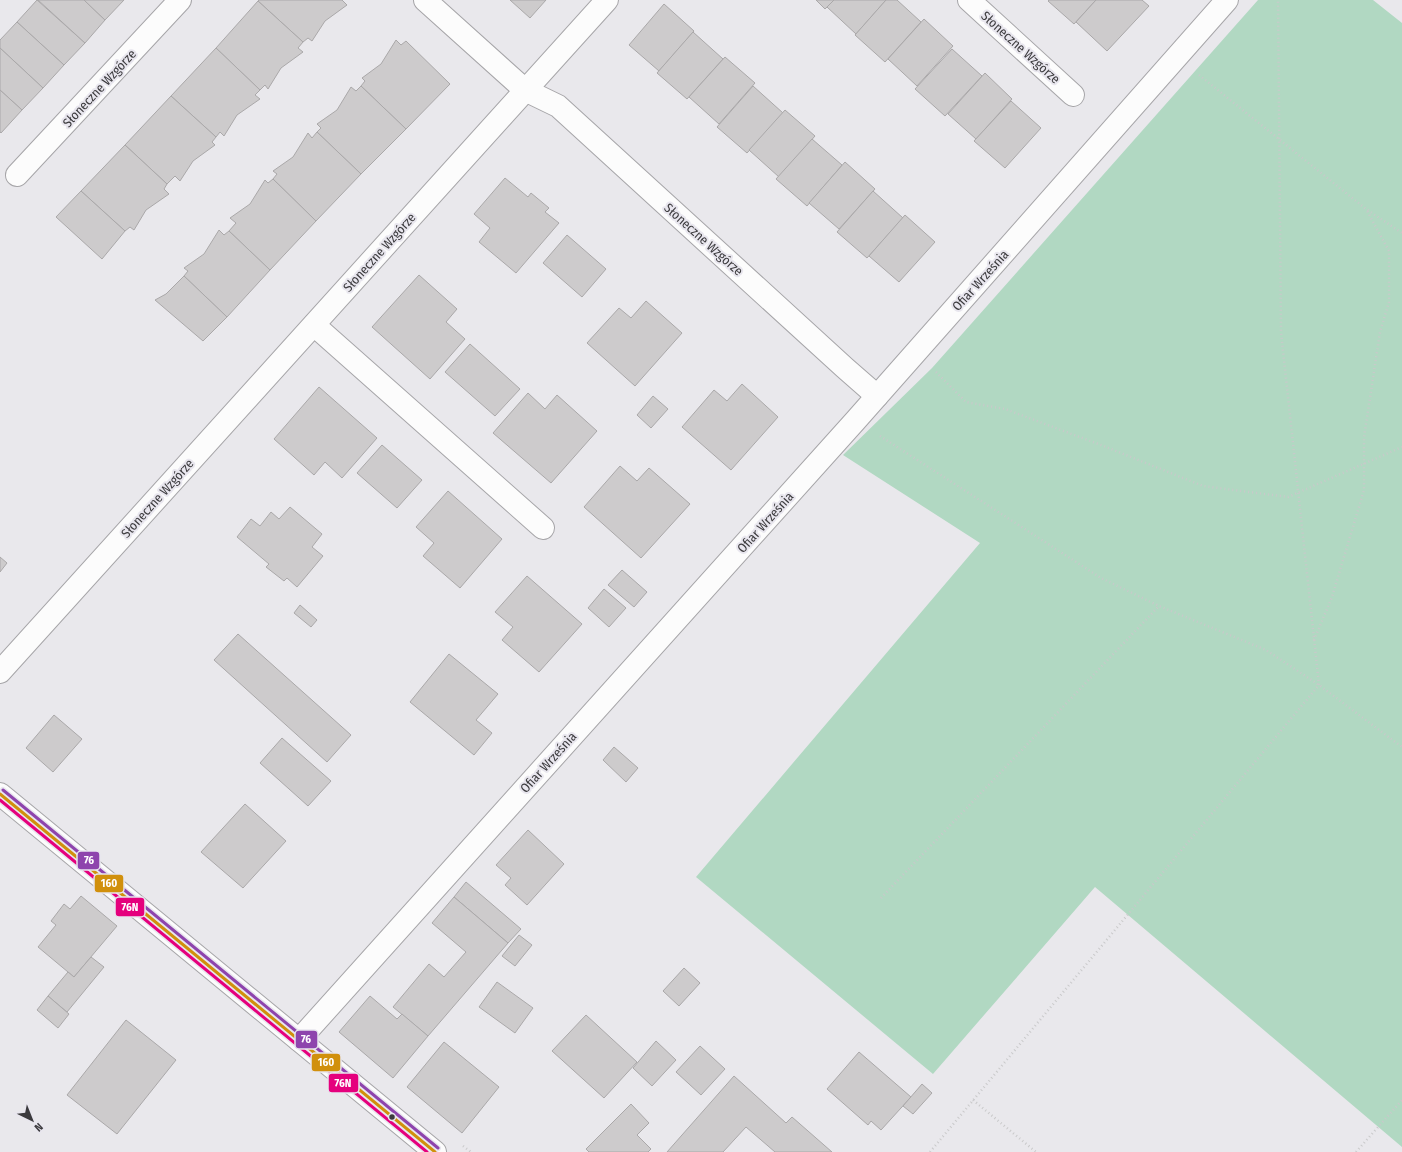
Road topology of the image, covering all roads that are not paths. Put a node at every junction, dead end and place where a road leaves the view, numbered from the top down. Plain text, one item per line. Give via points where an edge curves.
1 (180, 0) edge
2 (425, 0) edge
3 (607, 0) edge
4 (968, 0) edge
5 (1227, 0) edge
6 (525, 90) junction
7 (1074, 95) dead end
8 (17, 175) dead end
9 (314, 324) junction
10 (877, 396) junction
11 (543, 528) dead end
12 (0, 672) edge
13 (0, 794) edge
14 (299, 1040) junction
15 (435, 1152) edge

1 - 8 street, Słoneczne Wzgórze
2 - 6 street, Słoneczne Wzgórze
3 - 6 street, Słoneczne Wzgórze
4 - 7 street, Słoneczne Wzgórze
5 - 10 street, Ofiar Września
6 - 9 street, Słoneczne Wzgórze
6 - 10 street, Słoneczne Wzgórze via 558,106
9 - 11 street
9 - 12 street, Słoneczne Wzgórze
10 - 14 street, Ofiar Września
13 - 14 street
14 - 15 street

